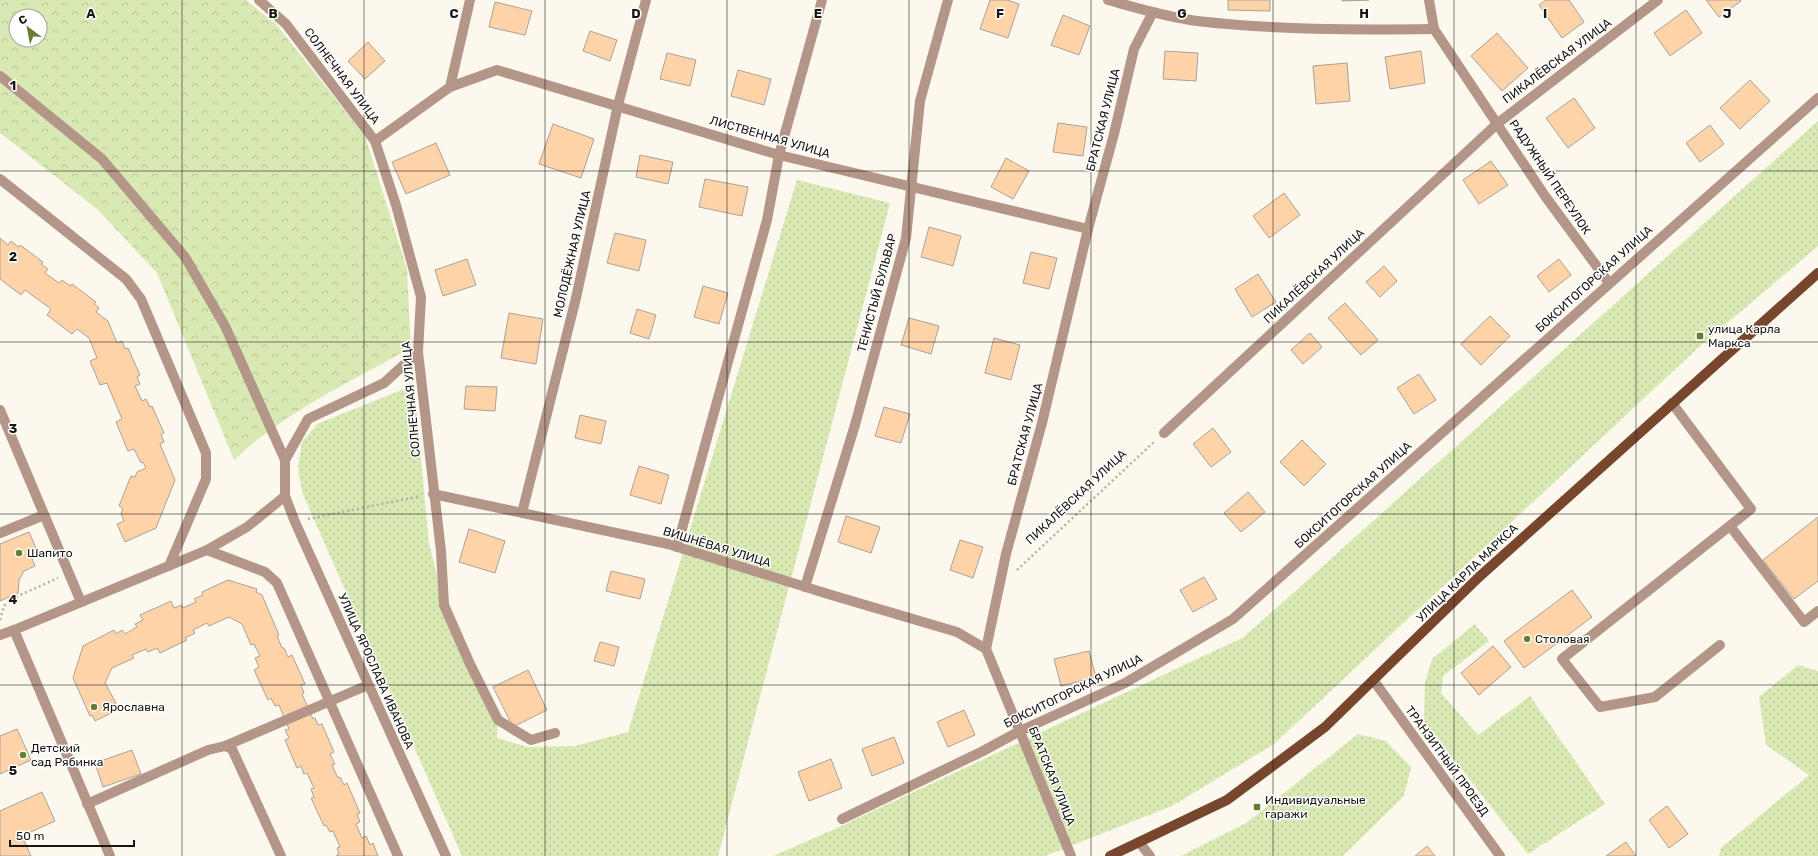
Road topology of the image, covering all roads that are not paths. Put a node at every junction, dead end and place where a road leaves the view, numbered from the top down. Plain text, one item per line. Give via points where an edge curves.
1 (259, 0) edge
2 (470, 0) edge
3 (646, 0) edge
4 (822, 0) edge
5 (948, 0) edge
6 (1108, 0) edge
7 (1429, 0) edge
8 (1658, 0) edge
9 (1153, 12) junction
10 (1434, 29) junction
11 (0, 76) edge
12 (450, 87) junction
13 (1818, 98) edge
14 (618, 105) junction
15 (1498, 123) junction
16 (375, 141) junction
17 (779, 155) junction
18 (0, 180) edge
19 (911, 186) junction
20 (1088, 229) junction
21 (1818, 273) edge
22 (1609, 283) junction
23 (418, 352) junction
24 (1672, 403) junction
25 (0, 410) edge
26 (1164, 433) road end
27 (285, 460) junction
28 (433, 494) junction
29 (285, 496) junction
30 (522, 513) junction
31 (44, 515) junction
32 (1730, 526) junction
33 (0, 533) edge
34 (677, 547) junction
35 (207, 550) junction
36 (169, 566) junction
37 (805, 587) junction
38 (81, 602) junction
39 (1818, 611) edge
40 (14, 630) junction
41 (0, 635) edge
42 (1720, 645) dead end
43 (986, 649) junction
44 (1374, 681) junction
45 (368, 685) junction
46 (329, 702) junction
47 (1020, 731) junction
48 (555, 733) dead end
49 (225, 746) junction
50 (87, 804) junction
51 (842, 819) dead end
52 (1139, 842) junction
53 (110, 856) edge
54 (281, 856) edge
55 (398, 856) edge
56 (446, 856) edge
57 (1071, 856) edge
58 (1110, 856) edge
59 (1150, 856) edge
60 (1500, 856) edge

1 - 16 street, СОЛНЕЧНАЯ УЛИЦА via 286,24
2 - 12 street
3 - 14 street, МОЛОДЁЖНАЯ УЛИЦА
4 - 17 street
5 - 19 street, ТЕНИСТЫЙ БУЛЬВАР via 920,101
6 - 9 street
7 - 10 street, РАДУЖНЫЙ ПЕРЕУЛОК
8 - 15 street, ПИКАЛЁВСКАЯ УЛИЦА
9 - 10 street via 1196,21 1332,30
9 - 20 street, БРАТСКАЯ УЛИЦА via 1134,49
10 - 15 street, РАДУЖНЫЙ ПЕРЕУЛОК
11 - 27 street via 102,159 185,257 225,326
12 - 14 street, ЛИСТВЕННАЯ УЛИЦА via 497,70
12 - 16 street, ЛИСТВЕННАЯ УЛИЦА
13 - 22 street, БОКСИТОГОРСКАЯ УЛИЦА
14 - 17 street, ЛИСТВЕННАЯ УЛИЦА
14 - 30 street, МОЛОДЁЖНАЯ УЛИЦА via 576,298
15 - 22 street, РАДУЖНЫЙ ПЕРЕУЛОК via 1546,196
15 - 26 street, ПИКАЛЁВСКАЯ УЛИЦА
16 - 23 street, СОЛНЕЧНАЯ УЛИЦА via 396,205 421,297
17 - 19 street, ЛИСТВЕННАЯ УЛИЦА
17 - 34 street via 767,220
18 - 36 street via 126,279 141,299 206,453 206,479
19 - 20 street, ЛИСТВЕННАЯ УЛИЦА
19 - 37 street, ТЕНИСТЫЙ БУЛЬВАР via 906,238 855,425
20 - 43 street, БРАТСКАЯ УЛИЦА via 1042,423 1006,554
21 - 24 main road, УЛИЦА КАРЛА МАРКСА
22 - 47 street, БОКСИТОГОРСКАЯ УЛИЦА via 1234,619 1125,683
23 - 27 street via 384,383 308,419
23 - 28 street, СОЛНЕЧНАЯ УЛИЦА
24 - 32 street via 1751,509
24 - 44 main road, УЛИЦА КАРЛА МАРКСА via 1479,577
25 - 31 street
27 - 29 street
28 - 30 street, ВИШНЁВАЯ УЛИЦА
28 - 48 street, СОЛНЕЧНАЯ УЛИЦА via 441,551 444,605 498,720 531,740
29 - 35 street via 247,527
29 - 45 street, УЛИЦА ЯРОСЛАВА ИВАНОВА
30 - 34 street, ВИШНЁВАЯ УЛИЦА
31 - 33 street
31 - 38 street
32 - 39 street via 1804,622
32 - 42 street via 1562,659 1600,707 1655,697
34 - 37 street, ВИШНЁВАЯ УЛИЦА
35 - 36 street
35 - 46 street via 265,572 277,582
36 - 38 street
37 - 43 street, ВИШНЁВАЯ УЛИЦА via 957,632
38 - 40 street
40 - 41 street
40 - 50 street
43 - 47 street, БРАТСКАЯ УЛИЦА
44 - 52 main road, УЛИЦА КАРЛА МАРКСА via 1325,727 1226,800
44 - 60 street, ТРАНЗИТНЫЙ ПРОЕЗД
45 - 46 street
45 - 56 street, УЛИЦА ЯРОСЛАВА ИВАНОВА
46 - 49 street
46 - 55 street
47 - 51 street, БОКСИТОГОРСКАЯ УЛИЦА
47 - 57 street, БРАТСКАЯ УЛИЦА
49 - 50 street via 208,750
49 - 54 street via 232,749
50 - 53 street
52 - 58 main road, УЛИЦА КАРЛА МАРКСА
52 - 59 street

